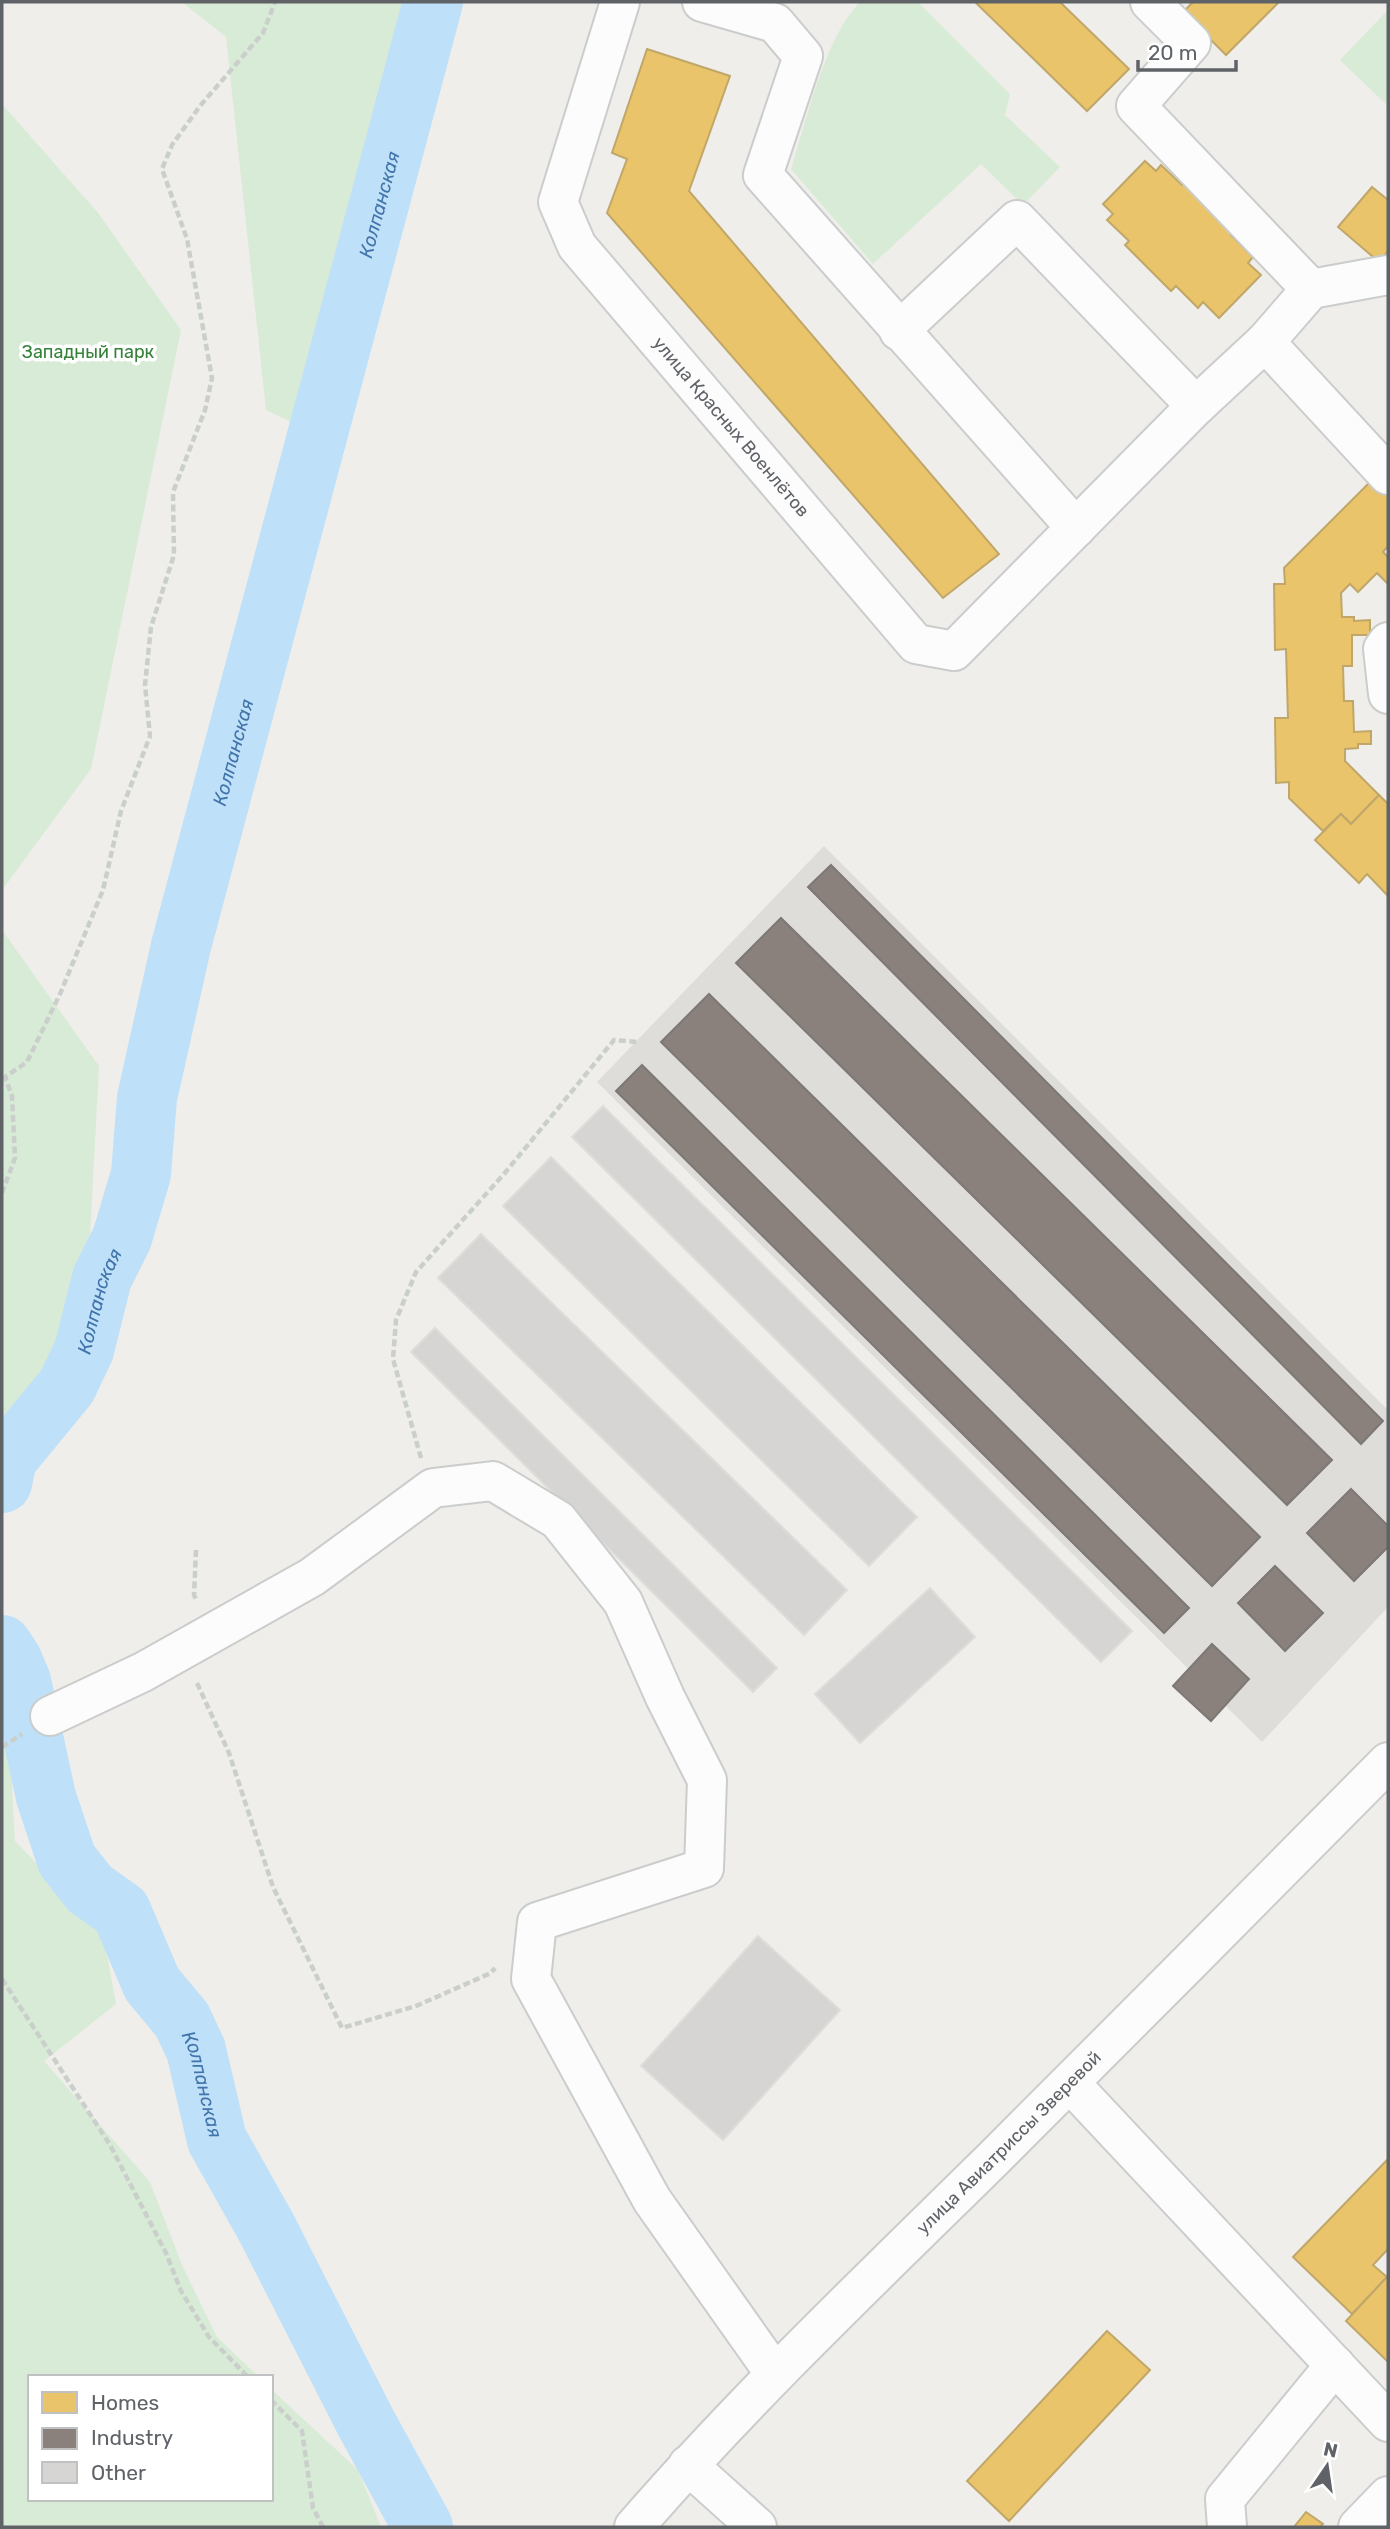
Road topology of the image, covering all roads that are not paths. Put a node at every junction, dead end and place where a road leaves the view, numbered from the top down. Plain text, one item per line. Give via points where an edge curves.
1 (620, 2) edge
2 (702, 2) edge
3 (1150, 2) edge
4 (1388, 275) edge
5 (1311, 289) junction
6 (899, 331) junction
7 (1265, 342) junction
8 (1196, 406) junction
9 (1388, 475) edge
10 (1076, 528) junction
11 (1388, 642) edge
12 (1388, 694) edge
13 (50, 1716) dead end
14 (1388, 1762) edge
15 (1070, 2083) junction
16 (1335, 2365) junction
17 (775, 2374) junction
18 (1388, 2422) edge
19 (688, 2465) junction
20 (1388, 2496) edge
21 (634, 2527) edge
22 (757, 2527) edge
23 (1227, 2527) edge
24 (1358, 2527) edge

1 - 10 street, улица Красных Военлётов via 558,202 577,246 916,644 954,651
2 - 6 street via 775,23 803,56 763,176
3 - 5 street via 1191,43 1136,106
4 - 5 street
5 - 7 street, улица Красных Военлётов
6 - 8 street via 1017,220
6 - 10 street
7 - 8 street, улица Красных Военлётов
7 - 9 street
8 - 10 street, улица Красных Военлётов
11 - 12 street via 1383,649
13 - 17 street via 143,1672 312,1577 433,1488 493,1481 558,1520 623,1602 707,1780 704,1868 537,1922 531,1979 652,2200
14 - 15 street, улица Авиатриссы Зверевой
15 - 16 street
15 - 17 street, улица Авиатриссы Зверевой
16 - 18 street
16 - 23 street via 1224,2499
17 - 19 street, улица Авиатриссы Зверевой
19 - 21 street, улица Авиатриссы Зверевой
19 - 22 street
20 - 24 street

